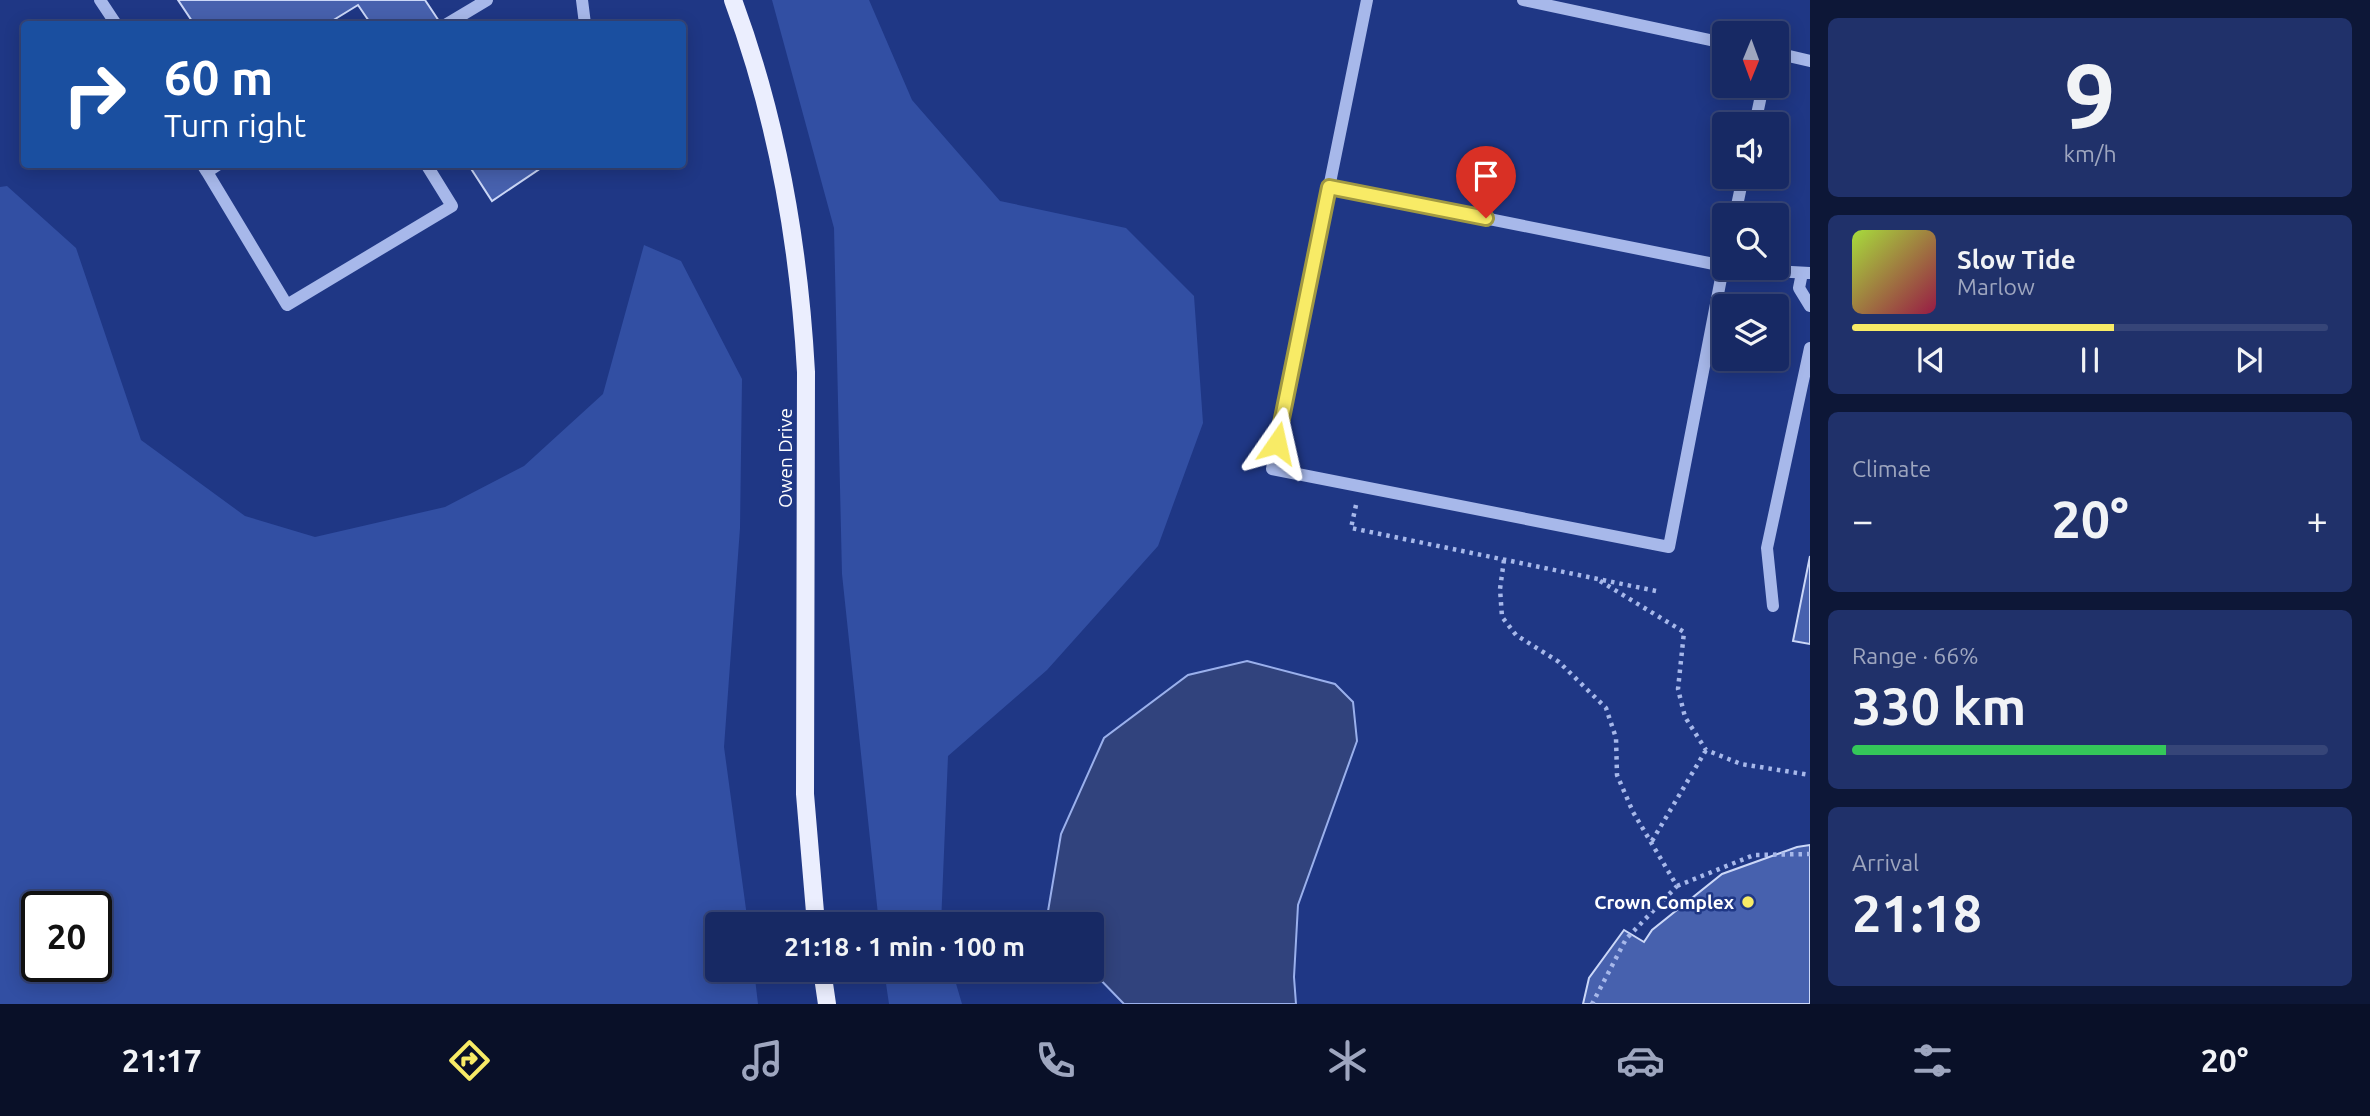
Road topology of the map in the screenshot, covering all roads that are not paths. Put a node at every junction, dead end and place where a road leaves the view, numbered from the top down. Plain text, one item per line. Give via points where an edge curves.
1 (100, 0) edge
2 (487, 0) edge
3 (582, 0) edge
4 (733, 0) edge
5 (1367, 0) edge
6 (1523, 0) edge
7 (114, 21) edge
8 (452, 21) edge
9 (585, 21) edge
10 (1712, 40) edge
11 (1789, 57) edge
12 (1810, 61) edge
13 (204, 168) edge
14 (428, 168) edge
15 (1329, 187) junction
16 (1712, 265) edge
17 (1806, 273) edge
18 (1721, 280) edge
19 (1810, 306) edge
20 (1810, 348) edge
21 (1773, 606) dead end
22 (815, 912) edge
23 (824, 982) edge
24 (827, 1004) edge

1 - 7 lane
2 - 8 lane
3 - 9 lane
4 - 22 main road, Owen Drive via 778,149 802,306 806,372 805,794
5 - 15 lane
6 - 10 lane
11 - 12 lane
13 - 14 lane via 288,305 452,206
15 - 16 lane
15 - 18 lane via 1272,469 1669,547
17 - 19 lane via 1799,288
20 - 21 lane via 1768,548
23 - 24 main road

